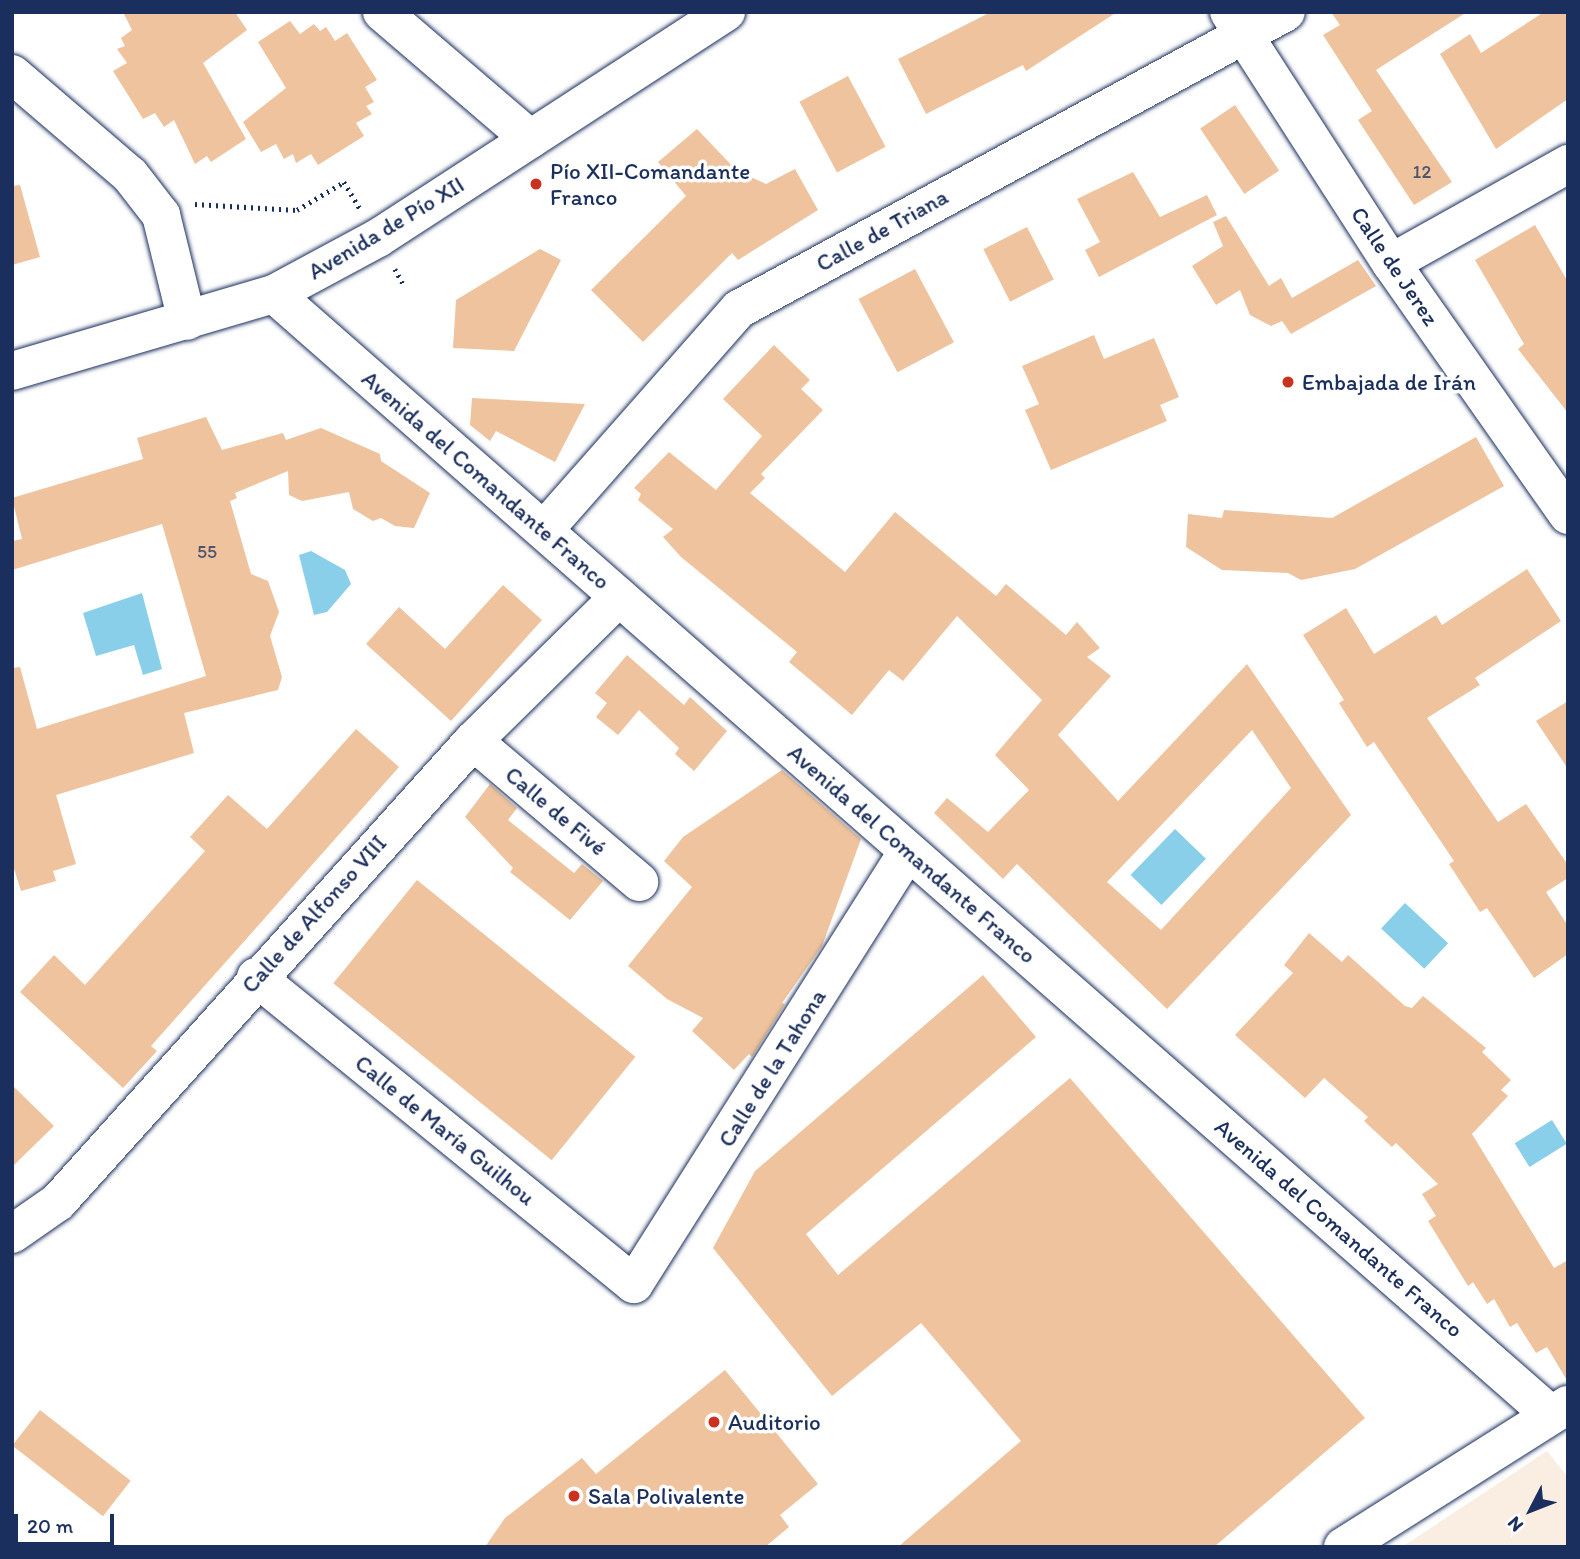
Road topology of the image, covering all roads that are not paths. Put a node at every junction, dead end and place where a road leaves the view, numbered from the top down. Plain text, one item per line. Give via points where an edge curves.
1 (382, 12) edge
2 (726, 12) edge
3 (1286, 12) edge
4 (1238, 24) edge
5 (12, 74) edge
6 (530, 138) junction
7 (1568, 164) edge
8 (1391, 263) junction
9 (274, 294) junction
10 (187, 321) junction
11 (12, 371) edge
12 (1568, 515) edge
13 (544, 530) junction
14 (619, 597) junction
15 (473, 741) junction
16 (908, 851) junction
17 (639, 882) dead end
18 (256, 977) junction
19 (12, 1234) edge
20 (634, 1284) joint
21 (1560, 1410) edge
22 (1343, 1547) edge

1 - 6 street
2 - 6 street, Avenida de Pío XII
3 - 4 street, Calle de Triana
4 - 8 street, Calle de Jerez
4 - 13 street, Calle de Triana via 1210,50 739,309
5 - 10 street via 130,175 161,215
6 - 9 street, Avenida de Pío XII via 377,239
7 - 8 street
8 - 12 street, Calle de Jerez
9 - 10 street, Avenida de Pío XII
9 - 13 street, Avenida del Comandante Franco
10 - 11 street, Avenida de Pío XII
13 - 14 street, Avenida del Comandante Franco
14 - 15 street, Calle de Alfonso VIII
14 - 16 street, Avenida del Comandante Franco
15 - 17 street, Calle de Fivé
15 - 18 street, Calle de Alfonso VIII
16 - 20 street, Calle de la Tahona
16 - 21 street, Avenida del Comandante Franco
18 - 19 street, Calle de Alfonso VIII via 58,1202
18 - 20 street, Calle de María Guilhou
21 - 22 street

